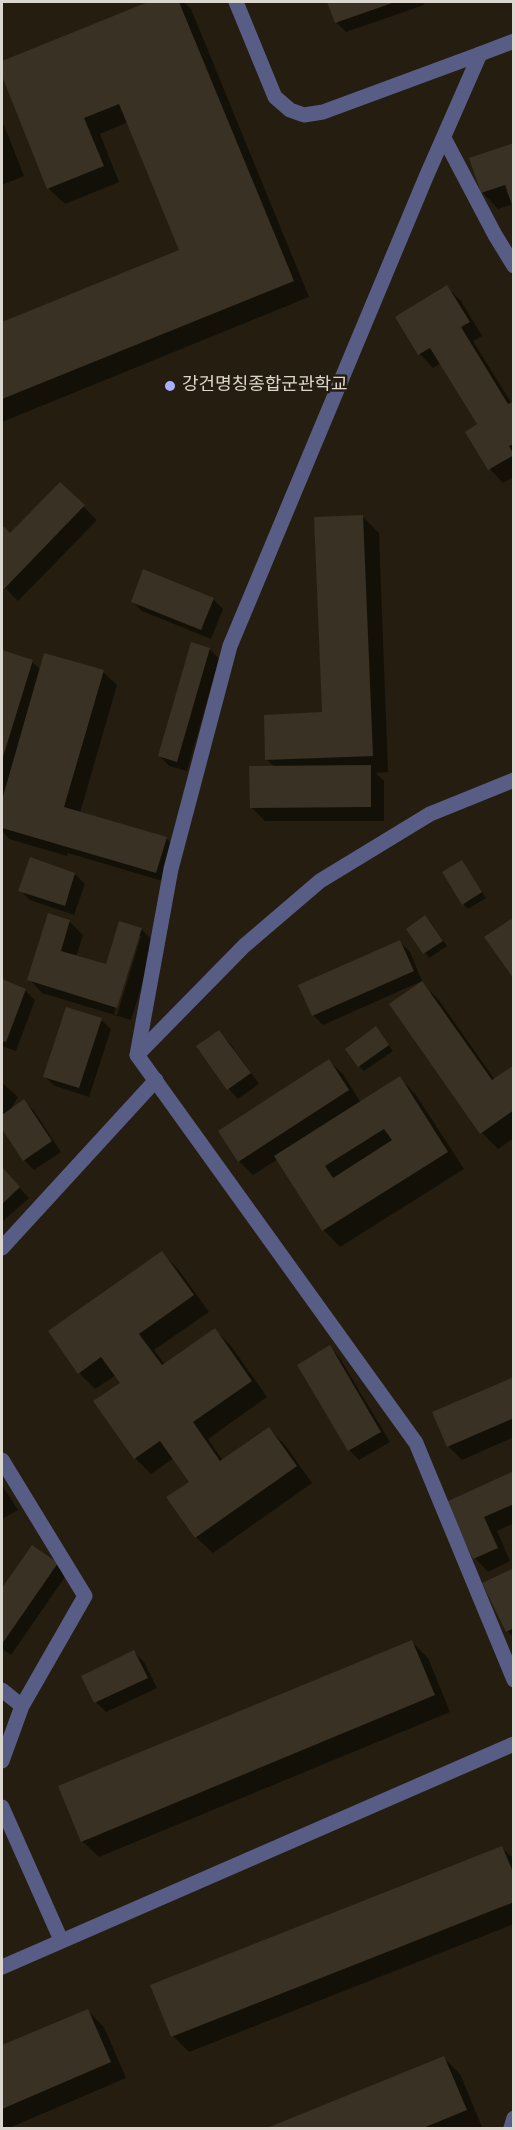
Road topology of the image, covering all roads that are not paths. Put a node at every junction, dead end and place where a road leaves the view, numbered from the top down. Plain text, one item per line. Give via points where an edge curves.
1 (236, 2) edge
2 (513, 41) edge
3 (480, 54) junction
4 (444, 138) junction
5 (513, 266) edge
6 (513, 780) edge
7 (137, 1055) junction
8 (156, 1080) junction
9 (2, 1248) edge
10 (2, 1460) edge
11 (513, 1680) edge
12 (2, 1690) edge
13 (22, 1706) junction
14 (513, 1744) edge
15 (2, 1761) edge
16 (2, 1807) edge
17 (61, 1940) junction
18 (2, 1967) edge
19 (513, 2118) edge
20 (511, 2128) edge

1 - 3 street via 275,97 290,110 304,115 323,112
2 - 3 street
3 - 4 street
4 - 5 street
4 - 7 street via 230,646 171,869
6 - 7 street via 430,814 320,881 244,946
7 - 8 street
8 - 9 street
8 - 11 street via 416,1443
10 - 13 street via 86,1596
12 - 13 street
13 - 15 street
14 - 17 street
16 - 17 street
17 - 18 street
19 - 20 street

